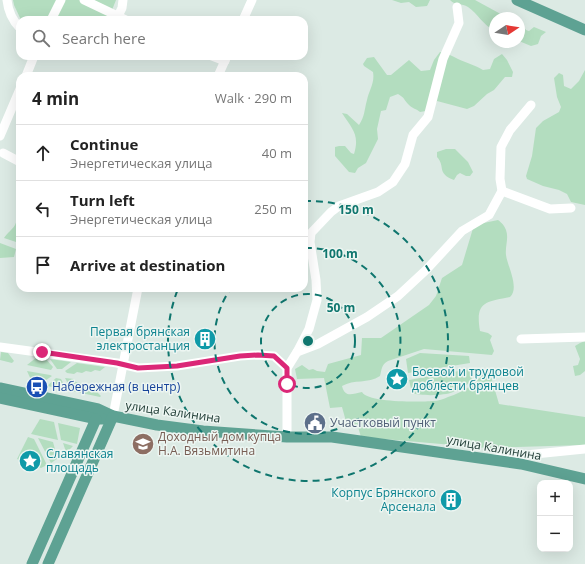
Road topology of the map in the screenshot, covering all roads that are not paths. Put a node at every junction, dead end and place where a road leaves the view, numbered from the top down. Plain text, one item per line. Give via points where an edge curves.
1 (7, 0) edge
2 (61, 0) edge
3 (84, 0) edge
4 (122, 0) edge
5 (252, 0) edge
6 (517, 0) edge
7 (457, 7) dead end
8 (53, 16) edge
9 (114, 16) edge
10 (121, 16) edge
11 (245, 16) edge
12 (16, 24) edge
13 (585, 30) edge
14 (32, 60) edge
15 (226, 60) edge
16 (28, 72) edge
17 (220, 72) edge
18 (16, 98) edge
19 (530, 105) dead end
20 (0, 136) edge
21 (3, 153) dead end
22 (16, 160) edge
23 (502, 191) junction
24 (570, 208) dead end
25 (137, 292) edge
26 (585, 337) edge
27 (521, 339) dead end
28 (0, 347) edge
29 (297, 352) junction
30 (122, 364) junction
31 (287, 368) junction
32 (0, 388) edge
33 (0, 398) edge
34 (113, 416) junction
35 (96, 419) junction
36 (287, 436) junction
37 (585, 449) edge
38 (487, 458) junction
39 (585, 479) edge
40 (32, 564) edge
41 (48, 564) edge

1 - 12 street via 7,6
2 - 8 street
3 - 9 street
4 - 10 street
5 - 11 street
6 - 13 main road
7 - 29 street via 459,23 443,59 428,117 414,135 405,164 394,182 378,192 339,206 311,233 316,300 309,329
14 - 16 street
15 - 17 street
18 - 20 street
19 - 23 street via 510,130 501,147
21 - 22 street
23 - 24 street via 550,209
23 - 29 street via 489,215 462,231 398,296 367,317 318,344
25 - 30 street
26 - 27 street
28 - 30 street
29 - 31 street
30 - 31 street via 138,368 177,366 258,355 274,356
30 - 34 street
31 - 36 street
32 - 34 main road, улица Калинина via 98,409
33 - 35 main road, улица Калинина
34 - 35 main road, улица Калинина
34 - 36 main road, улица Калинина via 203,431
34 - 41 main road
35 - 40 main road
36 - 38 main road, улица Калинина via 332,437
37 - 38 street
38 - 39 main road, улица Калинина

